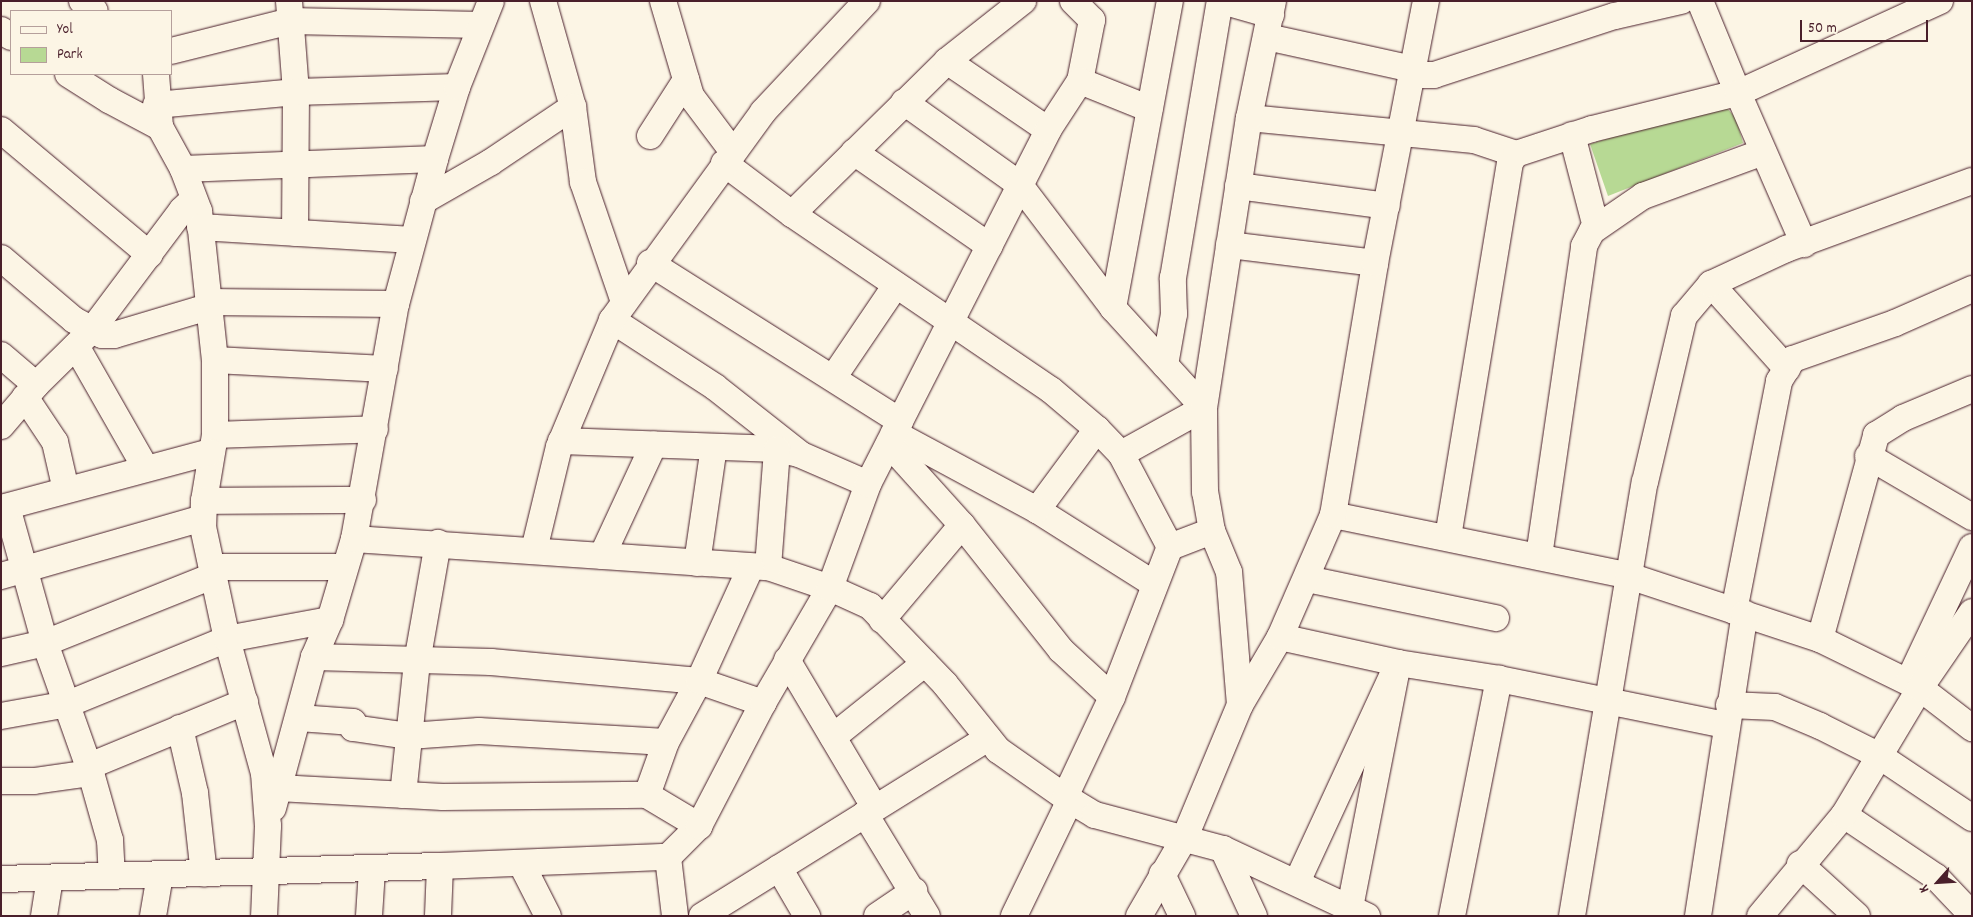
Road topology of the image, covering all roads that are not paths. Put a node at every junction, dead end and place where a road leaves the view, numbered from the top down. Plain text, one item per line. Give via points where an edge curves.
1 (491, 1) edge
2 (543, 1) edge
3 (663, 1) edge
4 (867, 1) edge
5 (1023, 1) edge
6 (1073, 1) edge
7 (1170, 1) edge
8 (1221, 1) edge
9 (1426, 1) edge
10 (1681, 1) edge
11 (1700, 1) edge
12 (1940, 1) edge
13 (289, 11) edge
14 (1270, 18) edge
15 (481, 25) junction
16 (172, 51) edge
17 (947, 61) junction
18 (1412, 72) junction
19 (70, 75) edge
20 (156, 75) edge
21 (686, 80) junction
22 (1080, 81) junction
23 (457, 87) junction
24 (296, 92) junction
25 (1738, 93) junction
26 (904, 102) junction
27 (573, 107) junction
28 (1150, 109) junction
29 (158, 116) junction
30 (1249, 118) junction
31 (1, 130) edge
32 (1048, 130) junction
33 (1401, 132) junction
34 (1572, 135) junction
35 (650, 136) dead end
36 (854, 152) junction
37 (1763, 152) junction
38 (1516, 154) junction
39 (729, 158) junction
40 (435, 159) junction
41 (293, 164) junction
42 (183, 169) junction
43 (1972, 181) edge
44 (1020, 184) junction
45 (1238, 186) junction
46 (194, 199) junction
47 (423, 201) junction
48 (1386, 206) junction
49 (792, 214) junction
50 (200, 227) junction
51 (1596, 227) junction
52 (295, 233) junction
53 (413, 240) junction
54 (1804, 244) junction
55 (989, 246) junction
56 (1229, 246) junction
57 (150, 255) junction
58 (1, 258) edge
59 (650, 263) junction
60 (1376, 263) junction
61 (1711, 284) junction
62 (896, 285) junction
63 (1972, 289) edge
64 (208, 304) junction
65 (396, 304) junction
66 (1113, 308) junction
67 (618, 311) junction
68 (949, 320) junction
69 (84, 338) junction
70 (1, 355) edge
71 (215, 360) junction
72 (1165, 365) junction
73 (385, 369) junction
74 (1787, 369) junction
75 (833, 378) junction
76 (1972, 389) edge
77 (31, 391) junction
78 (1204, 408) junction
79 (1, 426) edge
80 (375, 429) junction
81 (1097, 429) junction
82 (894, 433) junction
83 (562, 440) junction
84 (213, 444) junction
85 (654, 444) junction
86 (714, 447) junction
87 (788, 452) junction
88 (1121, 454) junction
89 (1868, 456) junction
90 (145, 467) junction
91 (868, 484) junction
92 (66, 490) junction
93 (363, 500) junction
94 (4, 508) edge
95 (204, 510) junction
96 (1038, 510) junction
97 (1333, 515) junction
98 (1972, 517) edge
99 (962, 525) junction
100 (1212, 531) junction
101 (1448, 536) junction
102 (354, 539) junction
103 (438, 543) junction
104 (1170, 547) junction
105 (1972, 547) edge
106 (534, 550) junction
107 (602, 556) junction
108 (1539, 556) junction
109 (697, 563) junction
110 (344, 567) junction
111 (760, 567) junction
112 (214, 571) junction
113 (13, 573) edge
114 (1629, 576) junction
115 (1308, 579) junction
116 (1154, 584) junction
117 (830, 588) junction
118 (1739, 612) junction
119 (1972, 612) edge
120 (1496, 618) dead end
121 (330, 620) junction
122 (882, 620) junction
123 (1280, 637) junction
124 (1820, 638) junction
125 (227, 639) junction
126 (45, 643) junction
127 (1, 653) edge
128 (314, 657) junction
129 (787, 660) junction
130 (416, 662) junction
131 (925, 663) junction
132 (1398, 663) junction
133 (1499, 679) junction
134 (699, 681) junction
135 (1914, 686) junction
136 (1112, 697) junction
137 (1609, 700) junction
138 (245, 702) junction
139 (762, 703) junction
140 (68, 704) junction
141 (1240, 705) junction
142 (1728, 715) junction
143 (1, 716) edge
144 (298, 718) junction
145 (180, 728) junction
146 (1972, 728) edge
147 (409, 736) junction
148 (833, 737) junction
149 (988, 738) junction
150 (666, 742) junction
151 (1878, 755) junction
152 (89, 770) junction
153 (1, 781) edge
154 (278, 788) junction
155 (404, 795) junction
156 (646, 795) junction
157 (1067, 798) junction
158 (870, 811) junction
159 (1844, 815) junction
160 (1972, 818) edge
161 (268, 826) junction
162 (699, 826) junction
163 (1185, 837) junction
164 (1223, 849) junction
165 (668, 856) junction
166 (1800, 864) junction
167 (522, 865) junction
168 (440, 866) junction
169 (779, 868) junction
170 (372, 869) junction
171 (266, 872) junction
172 (204, 874) junction
173 (1162, 874) junction
174 (160, 875) junction
175 (112, 876) junction
176 (50, 878) junction
177 (1, 879) edge
178 (1297, 882) junction
179 (914, 890) junction
180 (1351, 911) edge
181 (439, 915) edge
182 (1972, 915) edge
183 (44, 916) edge
184 (153, 916) edge
185 (264, 916) edge
186 (369, 916) edge
187 (548, 916) edge
188 (675, 916) edge
189 (702, 916) edge
190 (808, 916) edge
191 (877, 916) edge
192 (928, 916) edge
193 (1014, 916) edge
194 (1139, 916) edge
195 (1182, 916) edge
196 (1254, 916) edge
197 (1452, 916) edge
198 (1572, 916) edge
199 (1698, 916) edge
200 (1760, 916) edge
201 (1857, 916) edge

1 - 15 street
2 - 27 street
3 - 21 street
4 - 39 street via 763,112
5 - 17 street
6 - 22 street via 1092,20
7 - 28 street
8 - 14 street
8 - 72 street via 1173,278 1174,314
9 - 18 street
10 - 18 street via 1615,16 1434,75
11 - 25 street
12 - 25 street
13 - 15 street
13 - 16 street
13 - 24 street
14 - 18 street
14 - 30 street
15 - 23 street
17 - 26 street
17 - 32 street
18 - 33 street
19 - 29 street via 109,100
20 - 29 street
21 - 35 street
21 - 39 street via 691,96
22 - 28 street
22 - 32 street
23 - 24 street
23 - 40 street
24 - 29 street
24 - 41 street
25 - 34 street
25 - 37 street
26 - 36 street
26 - 44 street
27 - 47 street via 491,162
27 - 67 street via 583,182
28 - 66 street
29 - 42 street
30 - 33 street
30 - 45 street
31 - 57 street
32 - 44 street
33 - 38 street via 1474,140
33 - 48 street
34 - 38 street
34 - 51 street
36 - 49 street
36 - 55 street
37 - 51 street via 1643,196
37 - 54 street
38 - 101 street via 1510,162
39 - 49 street
39 - 59 street
40 - 41 street
40 - 47 street
41 - 42 street
41 - 52 street
42 - 46 street
43 - 54 street
44 - 55 street
44 - 66 street
45 - 48 street
45 - 56 street
46 - 50 street
46 - 57 street via 182,210
47 - 53 street
48 - 60 street
49 - 62 street
50 - 52 street
50 - 64 street
51 - 108 street via 1584,246
52 - 53 street
53 - 65 street
54 - 61 street
55 - 68 street
56 - 60 street
56 - 78 street
57 - 69 street
58 - 69 street via 74,320
59 - 67 street
59 - 75 street
60 - 97 street
61 - 74 street
61 - 114 street via 1684,316 1645,482
62 - 68 street
62 - 75 street
63 - 74 street via 1894,323 1793,359
64 - 65 street
64 - 69 street via 114,336
64 - 71 street
65 - 73 street
66 - 72 street
67 - 83 street
67 - 87 street via 715,387
68 - 81 street via 1051,390
68 - 82 street
69 - 77 street
69 - 90 street
70 - 77 street
71 - 73 street
71 - 84 street
72 - 78 street
73 - 80 street
74 - 118 street via 1779,381
75 - 82 street
76 - 89 street via 1903,418 1876,435
77 - 79 street
77 - 92 street via 55,442
78 - 88 street
78 - 100 street via 1205,492
80 - 84 street
80 - 93 street
81 - 88 street
81 - 96 street
82 - 91 street
82 - 96 street
82 - 99 street
83 - 85 street
83 - 106 street
84 - 90 street
84 - 95 street
85 - 86 street
85 - 107 street
86 - 87 street
86 - 109 street
87 - 91 street
87 - 111 street
88 - 104 street
89 - 98 street
89 - 124 street
90 - 92 street
91 - 117 street
92 - 94 street
93 - 95 street
93 - 102 street
94 - 113 street
95 - 112 street
95 - 113 street
96 - 116 street
97 - 101 street
97 - 115 street
99 - 122 street
99 - 136 street via 1060,650
100 - 104 street
100 - 141 street via 1229,572
101 - 108 street
102 - 103 street
102 - 110 street
103 - 106 street
103 - 130 street
104 - 116 street
105 - 135 street
106 - 107 street
107 - 109 street
108 - 114 street
109 - 111 street
110 - 112 street
110 - 121 street
111 - 117 street
111 - 134 street
112 - 125 street
112 - 126 street
113 - 126 street
114 - 118 street
114 - 137 street
115 - 120 street
115 - 123 street
116 - 136 street
117 - 122 street via 870,606
117 - 129 street
118 - 124 street
118 - 142 street
119 - 135 street
121 - 125 street
121 - 128 street
122 - 131 street
123 - 132 street
123 - 141 street
124 - 135 street
125 - 138 street
125 - 140 street
126 - 127 street
126 - 140 street
128 - 130 street
128 - 144 street
129 - 139 street
129 - 148 street
130 - 134 street via 491,662
130 - 147 street
131 - 148 street
131 - 149 street
132 - 133 street
132 - 178 street
132 - 180 street
133 - 137 street
133 - 197 street
134 - 139 street
134 - 150 street
135 - 146 street
135 - 151 street
136 - 157 street
137 - 142 street
137 - 198 street
138 - 145 street
138 - 161 street via 264,773
139 - 162 street
140 - 143 street
140 - 152 street
141 - 163 street
142 - 151 street via 1775,707
142 - 199 street
144 - 147 street via 353,722 353,728
144 - 154 street
145 - 152 street
145 - 172 street via 195,793
147 - 150 street via 479,731
147 - 155 street
148 - 158 street
149 - 157 street via 998,750
149 - 158 street
150 - 156 street
151 - 159 street
151 - 160 street
152 - 153 street via 34,781
152 - 175 street via 110,840
154 - 155 street
154 - 161 street
155 - 156 street
156 - 162 street
157 - 163 street via 1095,815
157 - 193 street
158 - 169 street
158 - 179 street
159 - 166 street
159 - 182 street via 1936,877
161 - 171 street
162 - 165 street
163 - 164 street
163 - 173 street
164 - 178 street
164 - 196 street
165 - 167 street
165 - 188 street
166 - 200 street
166 - 201 street
167 - 168 street
167 - 187 street
168 - 170 street
168 - 181 street
169 - 189 street
169 - 190 street
170 - 171 street
170 - 186 street
171 - 172 street
171 - 185 street
172 - 174 street
173 - 194 street
173 - 195 street
174 - 175 street
174 - 184 street
175 - 176 street
176 - 177 street
176 - 183 street
178 - 180 street
179 - 191 street
179 - 192 street

